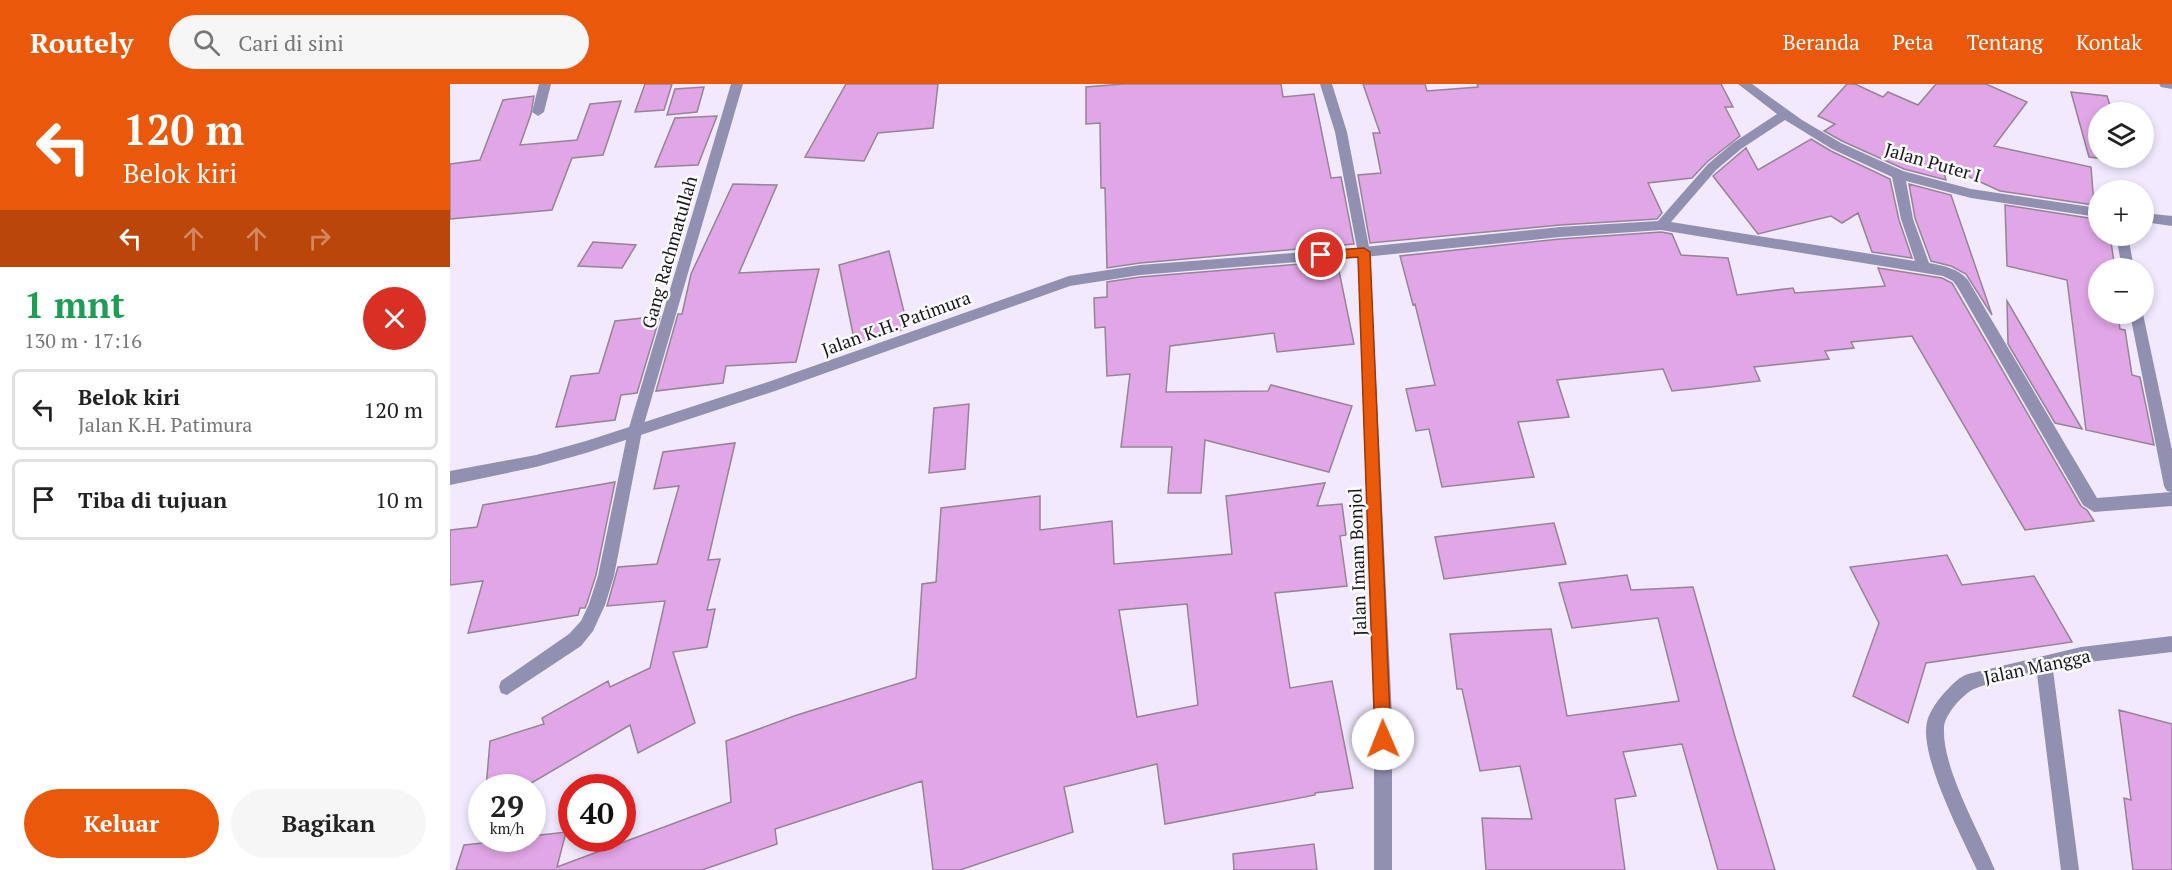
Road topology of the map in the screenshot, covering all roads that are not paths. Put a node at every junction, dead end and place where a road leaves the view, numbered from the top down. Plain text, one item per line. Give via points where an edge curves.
1 (545, 84) edge
2 (737, 84) edge
3 (1326, 84) edge
4 (1744, 84) edge
5 (2165, 84) edge
6 (2172, 85) edge
7 (538, 112) dead end
8 (1784, 115) junction
9 (1898, 174) junction
10 (2088, 211) edge
11 (2154, 219) edge
12 (2172, 221) edge
13 (1661, 225) junction
14 (1364, 252) junction
15 (1924, 268) junction
16 (2139, 324) edge
17 (635, 431) junction
18 (450, 478) edge
19 (2172, 486) edge
20 (2172, 499) edge
21 (2172, 644) edge
22 (2044, 664) junction
23 (507, 687) dead end
24 (1383, 870) edge
25 (1986, 870) edge
26 (2070, 870) edge

1 - 7 street
2 - 17 street, Gang Rachmatullah
3 - 14 street, Jalan Imam Bonjol via 1341,132
4 - 8 street, Jalan Puter I
5 - 6 street
8 - 9 street, Jalan Puter I via 1847,151
8 - 13 street via 1712,167
9 - 10 street, Jalan Puter I via 1992,197
9 - 15 street via 1907,219
11 - 12 street
13 - 14 street, Jalan K.H. Patimura
13 - 15 street, Jalan K.H. Patimura
14 - 17 street, Jalan K.H. Patimura via 1140,270 1069,281
14 - 24 street, Jalan Imam Bonjol via 1382,705
15 - 20 street, Jalan K.H. Patimura via 1953,274 1962,284 2088,500 2094,504
16 - 19 street
17 - 18 street, Jalan K.H. Patimura via 536,461
17 - 23 street, Gang Rachmatullah via 606,576 587,626 575,640
21 - 22 street, Jalan Mangga via 2081,655
22 - 25 street, Jalan Mangga via 1968,682 1949,700 1935,723 1942,768
22 - 26 street

